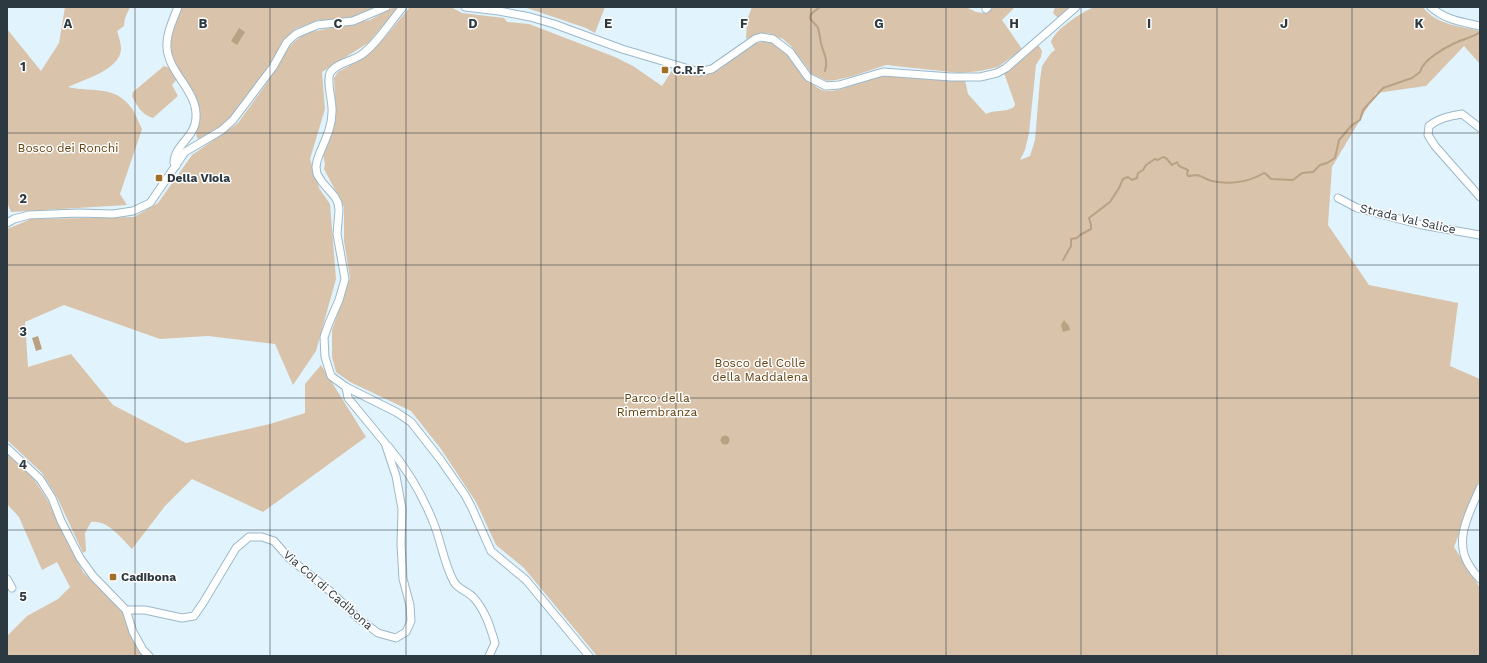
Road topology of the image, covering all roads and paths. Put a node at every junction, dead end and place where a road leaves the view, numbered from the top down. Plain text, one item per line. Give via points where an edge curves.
1 (178, 7) edge
2 (386, 7) edge
3 (403, 7) edge
4 (465, 7) edge
5 (1076, 7) edge
6 (1431, 7) edge
7 (1480, 26) edge
8 (1480, 128) edge
9 (176, 166) junction
10 (1338, 198) dead end
11 (1480, 198) edge
12 (7, 223) edge
13 (1480, 235) edge
14 (346, 387) junction
15 (385, 443) junction
16 (7, 448) edge
17 (1480, 488) edge
18 (7, 579) edge
19 (1480, 580) edge
20 (12, 588) dead end
21 (126, 610) junction
22 (149, 656) edge
23 (488, 656) edge
24 (589, 656) edge

1 - 9 street via 168,34 168,54 194,102 196,123 191,135 175,154
2 - 9 street via 353,21 317,25 296,34 287,42 273,67 233,120 222,130 189,149
3 - 14 street via 369,49 336,67 330,74 332,121 316,161 322,182 338,203 337,234 345,278 324,337 325,357 331,376
4 - 5 street via 530,17 699,72 712,69 755,39 773,39 790,52 808,77 832,86 883,72 951,77 989,75 1006,68
6 - 7 street via 1438,14 1452,20
8 - 11 street via 1462,114 1436,121 1429,126 1428,135
9 - 12 street via 150,203 134,212 29,215
10 - 13 street, Strada Val Salice via 1364,210
14 - 15 street, Via Col di Cadibona via 348,398
14 - 24 street via 411,422 465,495 491,551 526,580
15 - 21 street, Via Col di Cadibona via 396,476 402,509 400,544 403,578 412,621 406,632 396,638 378,633 289,558 274,541 262,537 248,537 236,548 194,616 182,618 145,610
15 - 23 street, Via Col di Cadibona via 419,490 455,584 472,596 486,614 495,643
16 - 21 street via 40,479 52,498 80,558 93,576
17 - 19 street via 1463,532 1462,545 1468,563
18 - 20 street
21 - 22 street via 133,632

